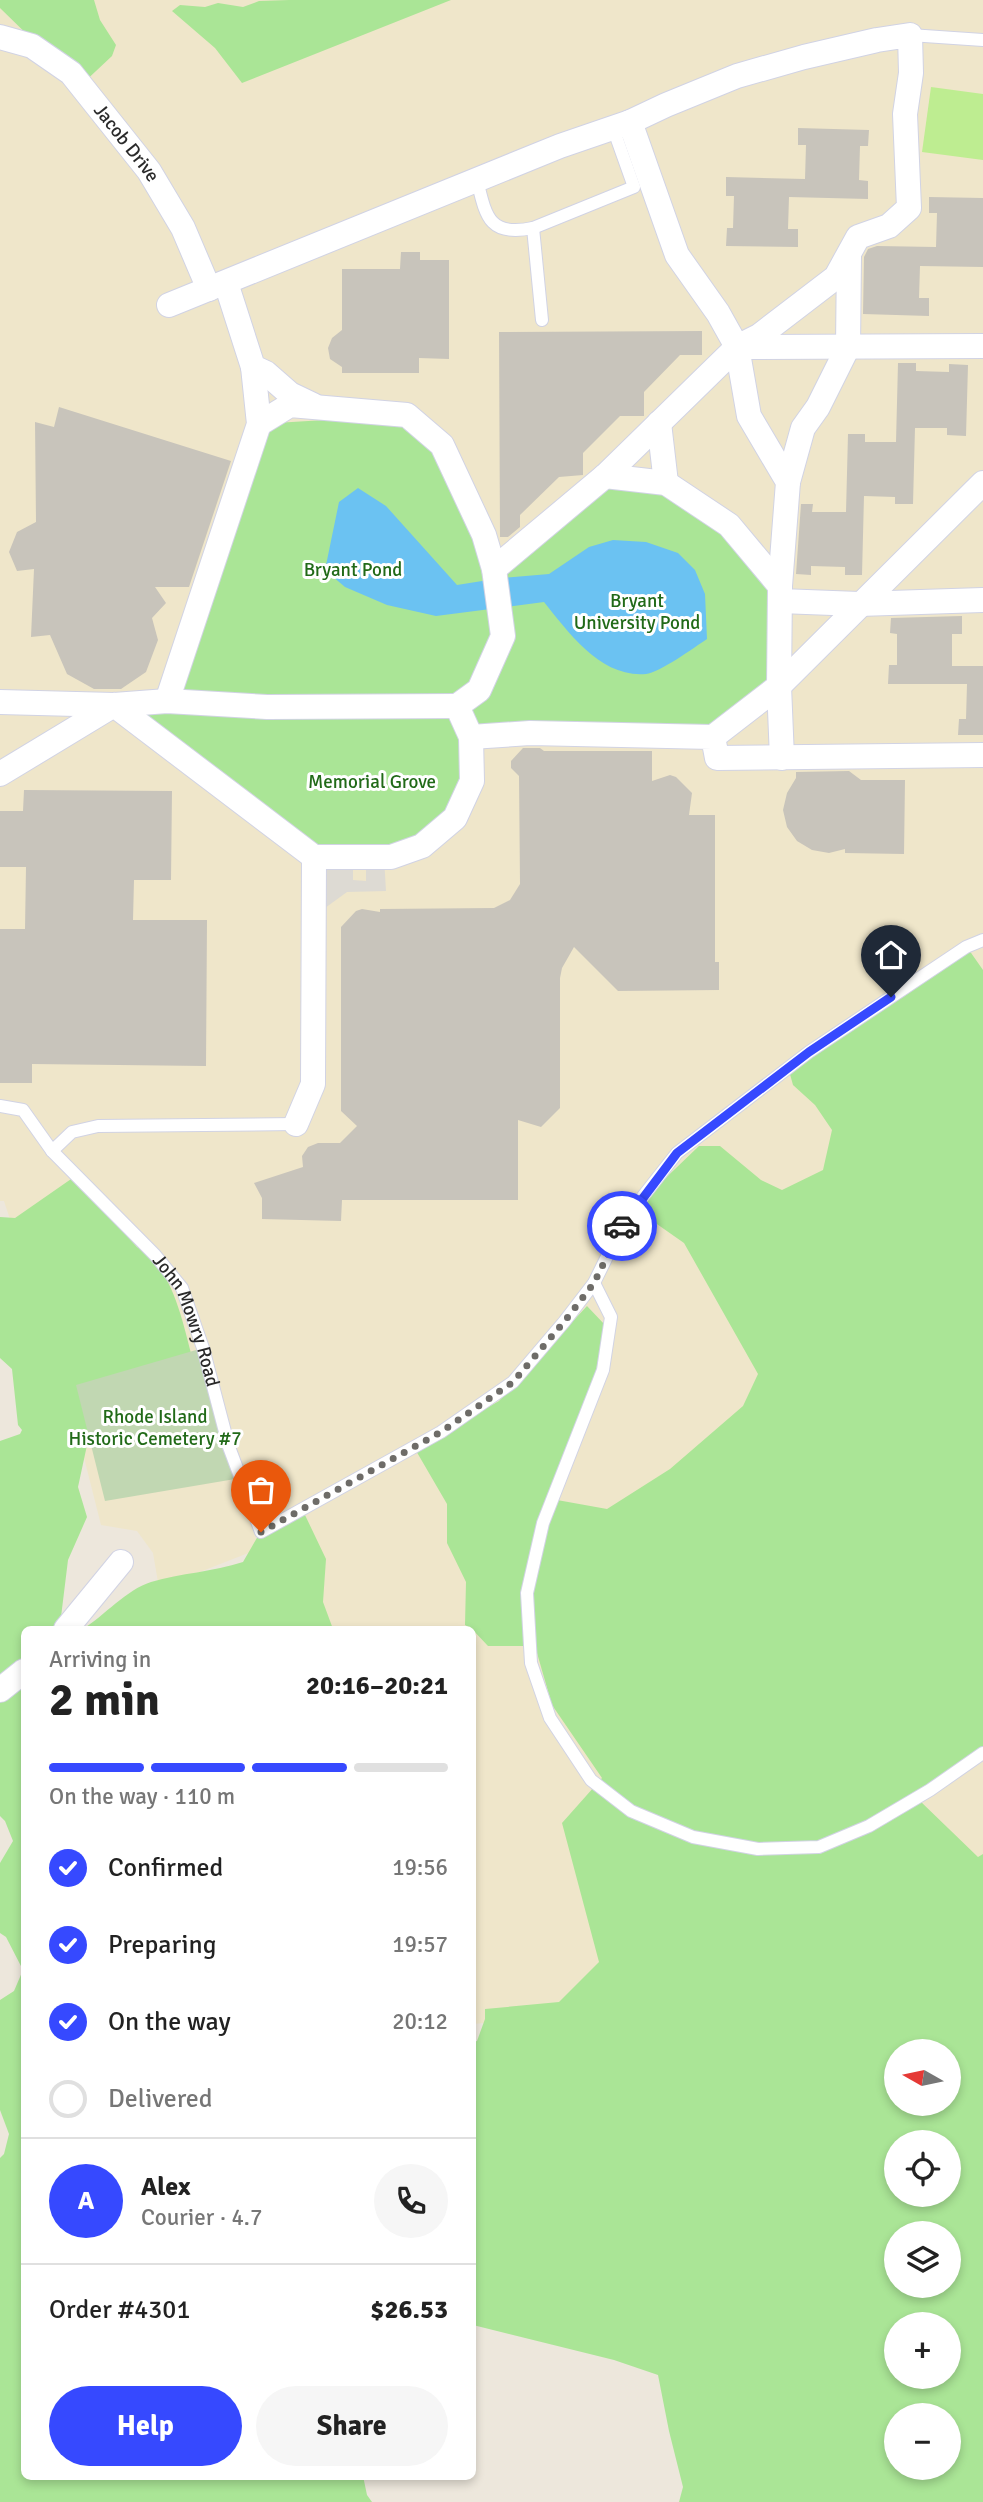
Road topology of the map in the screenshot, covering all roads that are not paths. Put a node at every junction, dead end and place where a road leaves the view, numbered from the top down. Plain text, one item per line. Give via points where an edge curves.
1 (910, 35) junction
2 (0, 37) edge
3 (983, 40) edge
4 (622, 125) junction
5 (477, 180) junction
6 (533, 228) junction
7 (849, 254) junction
8 (218, 286) junction
9 (169, 304) dead end
10 (542, 320) dead end
11 (983, 346) edge
12 (737, 347) junction
13 (848, 347) junction
14 (253, 367) junction
15 (316, 407) junction
16 (659, 423) junction
17 (258, 424) junction
18 (605, 476) junction
19 (788, 482) junction
20 (666, 483) junction
21 (983, 483) edge
22 (494, 569) junction
23 (780, 593) junction
24 (983, 600) edge
25 (859, 604) junction
26 (779, 686) junction
27 (167, 701) junction
28 (0, 702) edge
29 (114, 705) junction
30 (457, 706) junction
31 (471, 737) junction
32 (713, 737) junction
33 (983, 755) edge
34 (782, 758) junction
35 (0, 774) edge
36 (314, 858) junction
37 (983, 940) edge
38 (0, 1106) edge
39 (296, 1124) joint
40 (52, 1151) junction
41 (594, 1283) junction
42 (121, 1562) dead end
43 (68, 1626) edge
44 (21, 1673) edge
45 (0, 1690) edge
46 (983, 1753) edge

1 - 3 lane
1 - 4 street via 737,76
1 - 7 street via 905,114 909,208 889,226 858,237
2 - 8 street, Jacob Drive via 32,46 71,73 149,171
4 - 5 street
4 - 6 lane via 634,187
4 - 12 street via 677,256
5 - 6 lane via 486,215 501,229
5 - 8 street
6 - 10 lane
7 - 12 street via 836,277 759,336
7 - 13 street
8 - 9 street
8 - 14 street, Jacob Drive
11 - 13 street
12 - 13 street
12 - 16 street
12 - 19 street via 749,416
13 - 19 street via 803,428
14 - 15 street
14 - 17 street, Jacob Drive
15 - 17 street via 290,405
15 - 22 street via 407,415 442,445 484,535
16 - 18 street
16 - 20 street
17 - 27 street
18 - 20 street
18 - 22 street
19 - 23 street
20 - 23 street via 729,525
21 - 25 street
22 - 30 street via 503,636 480,690
23 - 25 street
23 - 26 street
24 - 25 street
25 - 26 street
26 - 32 street
26 - 34 street
27 - 29 street
27 - 30 street via 267,707
28 - 29 street
29 - 35 street
29 - 36 street
30 - 31 street
31 - 32 street via 530,733
31 - 36 street via 472,781 467,793 455,818 422,846 391,857
32 - 34 street via 716,758
33 - 34 street
36 - 39 street via 313,1084
37 - 41 lane, John Mowry Road via 809,1052 677,1153 626,1218
38 - 40 lane, John Mowry Road via 23,1110
39 - 40 lane via 98,1126 72,1132
40 - 41 lane, John Mowry Road via 182,1288 229,1447 261,1532 441,1432 513,1382
41 - 46 lane via 611,1317 603,1370 543,1523 527,1593 531,1663 550,1718 590,1780 631,1811 693,1837 758,1849 819,1847 869,1826
42 - 43 street
44 - 45 street

